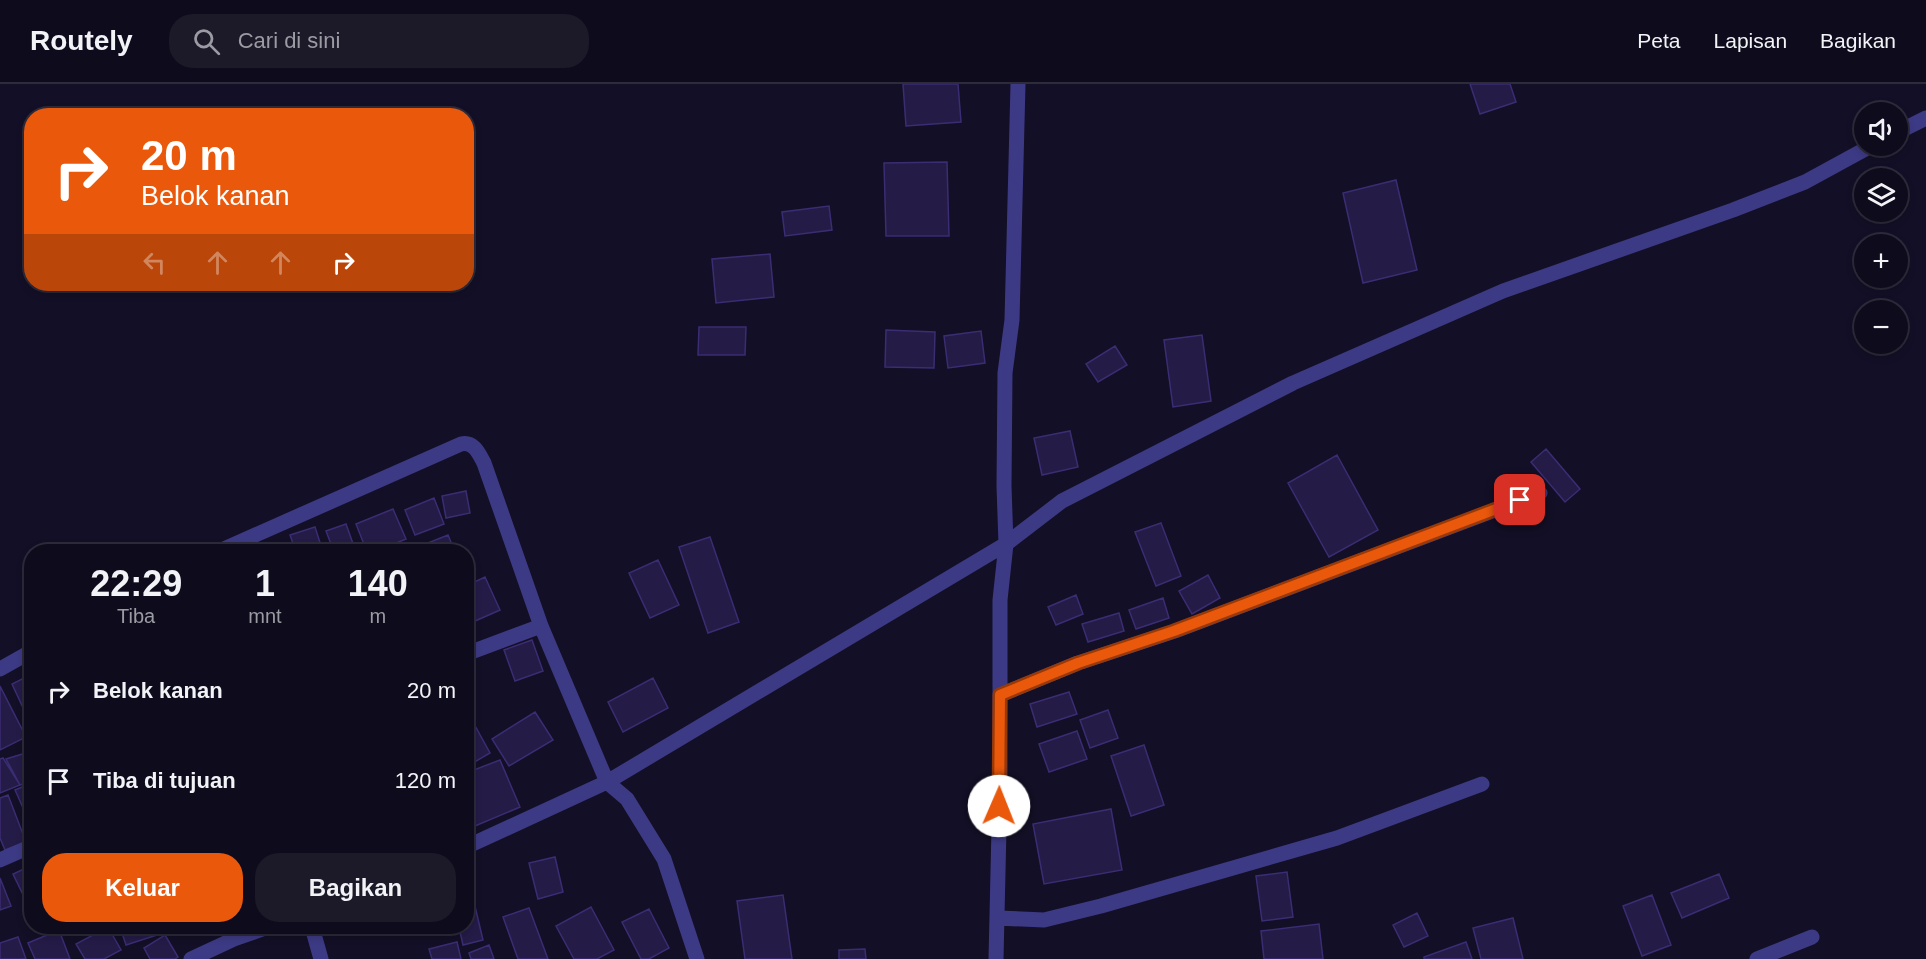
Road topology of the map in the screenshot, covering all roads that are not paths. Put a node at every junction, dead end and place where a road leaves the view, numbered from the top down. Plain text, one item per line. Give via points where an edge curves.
1 (1018, 84) edge
2 (1926, 118) edge
3 (1908, 127) edge
4 (1854, 155) edge
5 (1540, 493) dead end
6 (235, 544) edge
7 (1006, 544) junction
8 (541, 626) junction
9 (474, 651) edge
10 (24, 656) edge
11 (0, 669) edge
12 (1000, 695) junction
13 (607, 782) junction
14 (1482, 783) dead end
15 (474, 843) edge
16 (24, 850) edge
17 (0, 860) edge
18 (998, 918) junction
19 (248, 934) edge
20 (314, 934) edge
21 (1812, 937) dead end
22 (191, 959) edge
23 (321, 959) edge
24 (698, 959) edge
25 (996, 959) edge
26 (1757, 959) edge

1 - 7 street via 1012,320 1005,373
2 - 3 street
4 - 7 street via 1805,182 1503,291 1293,382 1062,501
5 - 12 street
6 - 8 street via 466,443 477,450 484,463
7 - 12 street via 1000,600
7 - 13 street
8 - 9 street
8 - 13 street
10 - 11 street
12 - 18 street
13 - 15 street
13 - 24 street via 627,799 664,859
14 - 18 street via 1337,838 1101,906 1044,920
16 - 17 street
18 - 25 street
19 - 22 street
20 - 23 street
21 - 26 street

